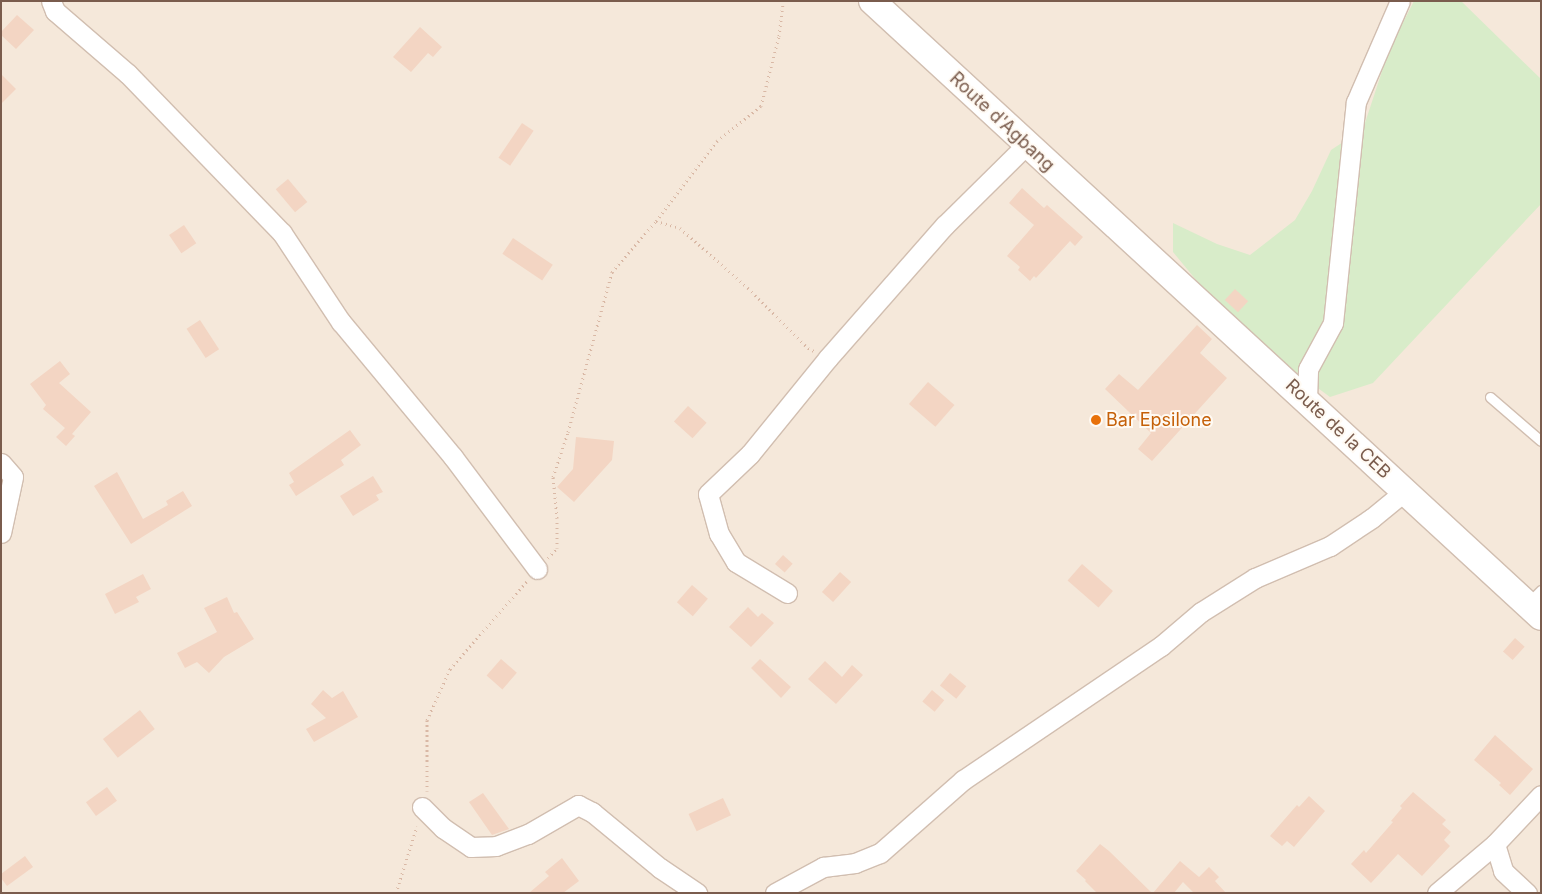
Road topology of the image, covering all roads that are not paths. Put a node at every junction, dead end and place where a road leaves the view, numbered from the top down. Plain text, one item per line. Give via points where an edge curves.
1 (51, 1) edge
2 (872, 1) edge
3 (1400, 1) edge
4 (1026, 145) junction
5 (1133, 241) joint
6 (1490, 396) dead end
7 (1307, 400) junction
8 (1541, 441) edge
9 (1, 464) edge
10 (1405, 491) junction
11 (1, 533) edge
12 (537, 569) road end
13 (787, 592) dead end
14 (1536, 604) edge
15 (1541, 795) edge
16 (422, 807) road end
17 (1495, 844) junction
18 (698, 893) edge
19 (775, 893) edge
20 (1437, 893) edge
21 (1527, 893) edge

1 - 12 street via 56,10 128,74 282,233 341,322 453,457
2 - 4 main road, Route d'Agbang
3 - 7 street via 1356,102 1333,323 1308,369
4 - 5 main road, Route d'Agbang
4 - 13 street via 945,226 828,358 750,454 708,494 719,534 736,562
5 - 7 main road, Route de la CEB
6 - 8 lane
7 - 10 main road, Route de la CEB
9 - 11 street via 13,477
10 - 14 main road, Route de la CEB
10 - 19 street via 1330,546 1255,578 1201,612 1161,646 963,780 880,853 856,863 823,867
15 - 17 street
16 - 18 street via 442,828 471,847 496,846 528,834 578,805 592,812 660,868
17 - 20 street
17 - 21 street via 1503,871

